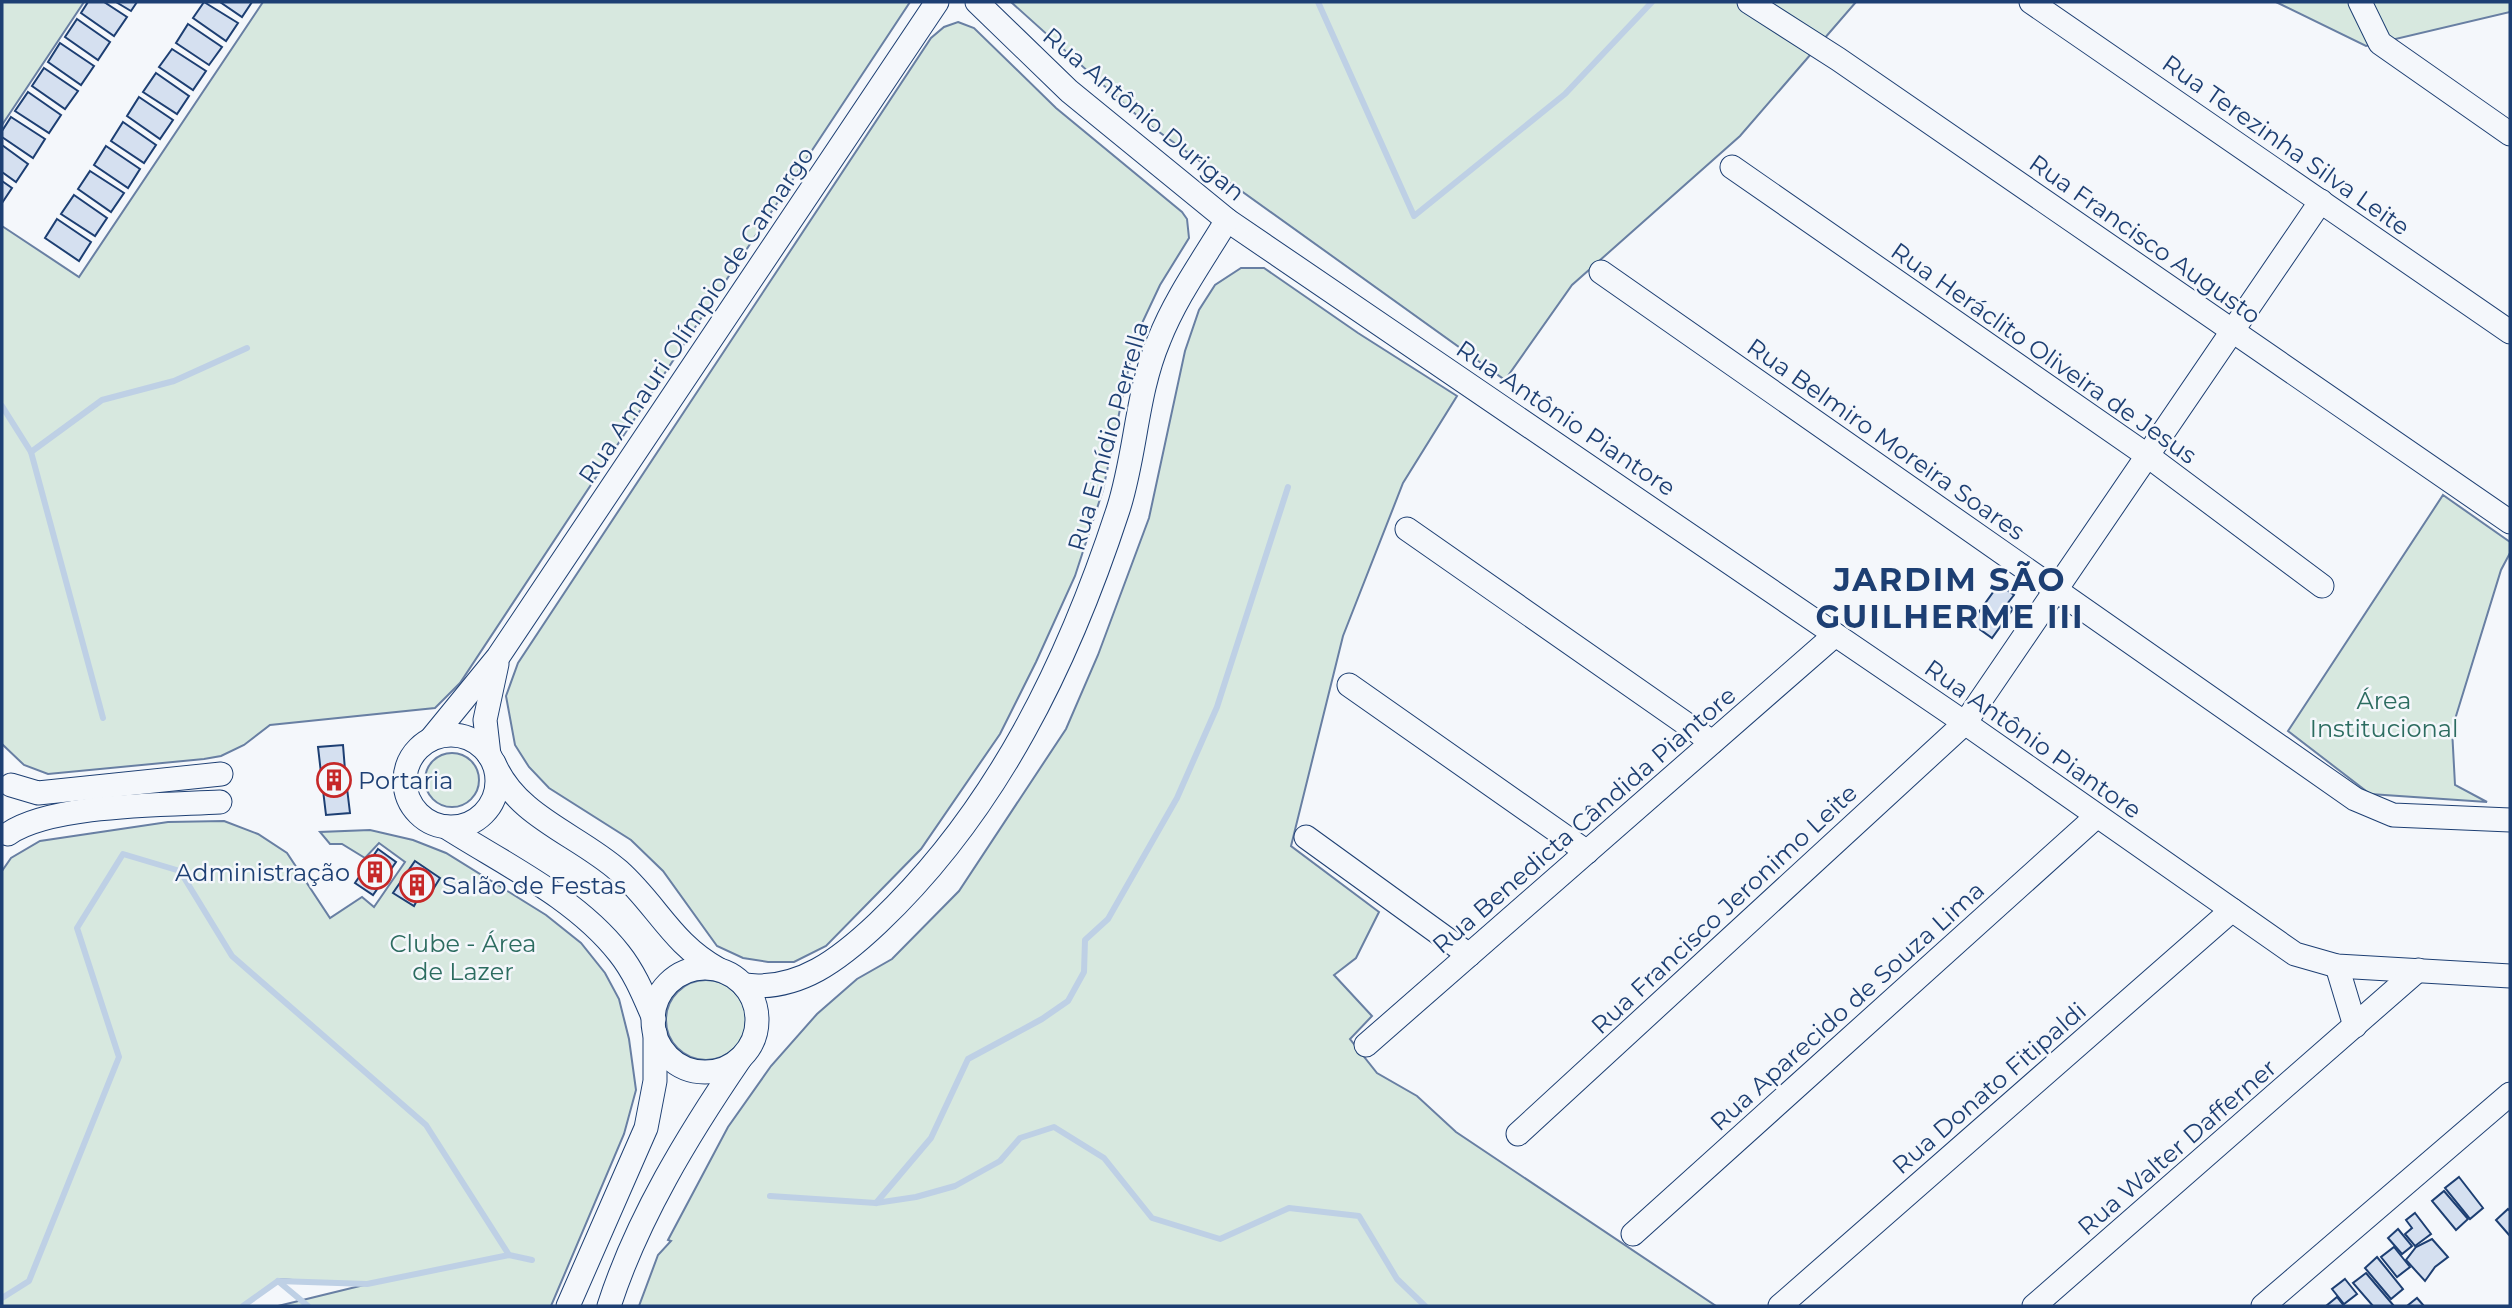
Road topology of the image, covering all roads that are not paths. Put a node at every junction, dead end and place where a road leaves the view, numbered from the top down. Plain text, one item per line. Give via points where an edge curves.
1 (937, 2) edge
2 (977, 2) edge
3 (1749, 2) edge
4 (2031, 2) edge
5 (2360, 2) edge
6 (2510, 134) edge
7 (1732, 167) dead end
8 (2321, 201) junction
9 (1227, 220) junction
10 (1283, 258) joint
11 (1601, 272) dead end
12 (2233, 330) junction
13 (2510, 332) edge
14 (2147, 456) junction
15 (2510, 523) edge
16 (1407, 529) dead end
17 (2322, 586) dead end
18 (2056, 590) junction
19 (1835, 635) junction
20 (498, 657) junction
21 (1349, 685) dead end
22 (1965, 723) junction
23 (431, 739) junction
24 (1712, 742) junction
25 (492, 759) junction
26 (220, 774) dead end
27 (6, 780) edge
28 (220, 802) dead end
29 (2097, 816) junction
30 (2510, 820) edge
31 (446, 827) junction
32 (5, 836) edge
33 (1306, 837) dead end
34 (1587, 852) junction
35 (2232, 910) junction
36 (1469, 955) junction
37 (2337, 966) junction
38 (721, 970) junction
39 (2418, 970) junction
40 (2510, 976) edge
41 (744, 985) junction
42 (654, 1024) junction
43 (2355, 1026) junction
44 (1366, 1045) dead end
45 (742, 1057) junction
46 (2510, 1094) edge
47 (1518, 1134) dead end
48 (1633, 1234) dead end
49 (568, 1306) edge
50 (609, 1306) edge
51 (1780, 1306) edge
52 (2034, 1306) edge
53 (2263, 1306) edge

1 - 20 street, Rua Amauri Olímpio de Camargo
2 - 9 street, Rua Antônio Durigan via 1069,91
3 - 12 street, Rua Francisco Augusto
4 - 8 street, Rua Terezinha Silva Leite
5 - 6 street via 2381,43
7 - 14 street, Rua Heráclito Oliveira de Jesus
8 - 12 street, Rua Francisco Jeronimo Leite
8 - 13 street, Rua Terezinha Silva Leite
9 - 10 street, Rua Antônio Durigan
9 - 41 street, Rua Emídio Perrella via 1180,293 1158,342 1129,473 1089,593 1058,669 994,782 940,858 841,956 809,976
10 - 19 street, Rua Antônio Piantore
11 - 18 street, Rua Belmiro Moreira Soares
12 - 14 street, Rua Francisco Jeronimo Leite
12 - 15 street, Rua Francisco Augusto
14 - 17 street, Rua Heráclito Oliveira de Jesus
14 - 18 street, Rua Francisco Jeronimo Leite
16 - 24 street
18 - 22 street, Rua Francisco Jeronimo Leite
18 - 30 street, Rua Belmiro Moreira Soares via 2355,799 2393,815
19 - 22 street, Rua Antônio Piantore
19 - 24 street, Rua Benedicta Cândida Piantore
20 - 23 street, Rua Amauri Olímpio de Camargo
20 - 25 street, Rua Amauri Olímpio de Camargo via 485,720
21 - 34 street
22 - 29 street, Rua Antônio Piantore
22 - 47 street, Rua Francisco Jeronimo Leite
23 - 25 street via 448,734 467,737
23 - 31 street via 411,757 405,787 419,814
24 - 34 street, Rua Benedicta Cândida Piantore
25 - 31 street via 496,790 486,810 468,823
25 - 38 street via 502,781 519,800 617,869 678,941
26 - 27 street via 38,793
27 - 32 street via 19,805 18,817
28 - 32 street via 51,815 22,823
29 - 35 street, Rua Antônio Piantore
29 - 48 street, Rua Aparecido de Souza Lima
31 - 42 street via 567,904 598,931 638,981
33 - 36 street
34 - 36 street, Rua Benedicta Cândida Piantore
35 - 37 street, Rua Antônio Piantore via 2295,954
35 - 51 street, Rua Donato Fitipaldi
36 - 44 street, Rua Benedicta Cândida Piantore
37 - 39 street, Rua Antônio Piantore
37 - 43 street
38 - 41 street
38 - 42 street via 690,970 671,981 659,998
39 - 40 street, Rua Antônio Piantore
39 - 43 street, Rua Walter Dafferner
41 - 45 street via 754,1001 757,1021 753,1041
42 - 45 street via 658,1041 671,1059 691,1070 714,1071
42 - 49 street via 655,1081 646,1128
43 - 52 street, Rua Walter Dafferner
45 - 50 street via 686,1144
46 - 53 street

